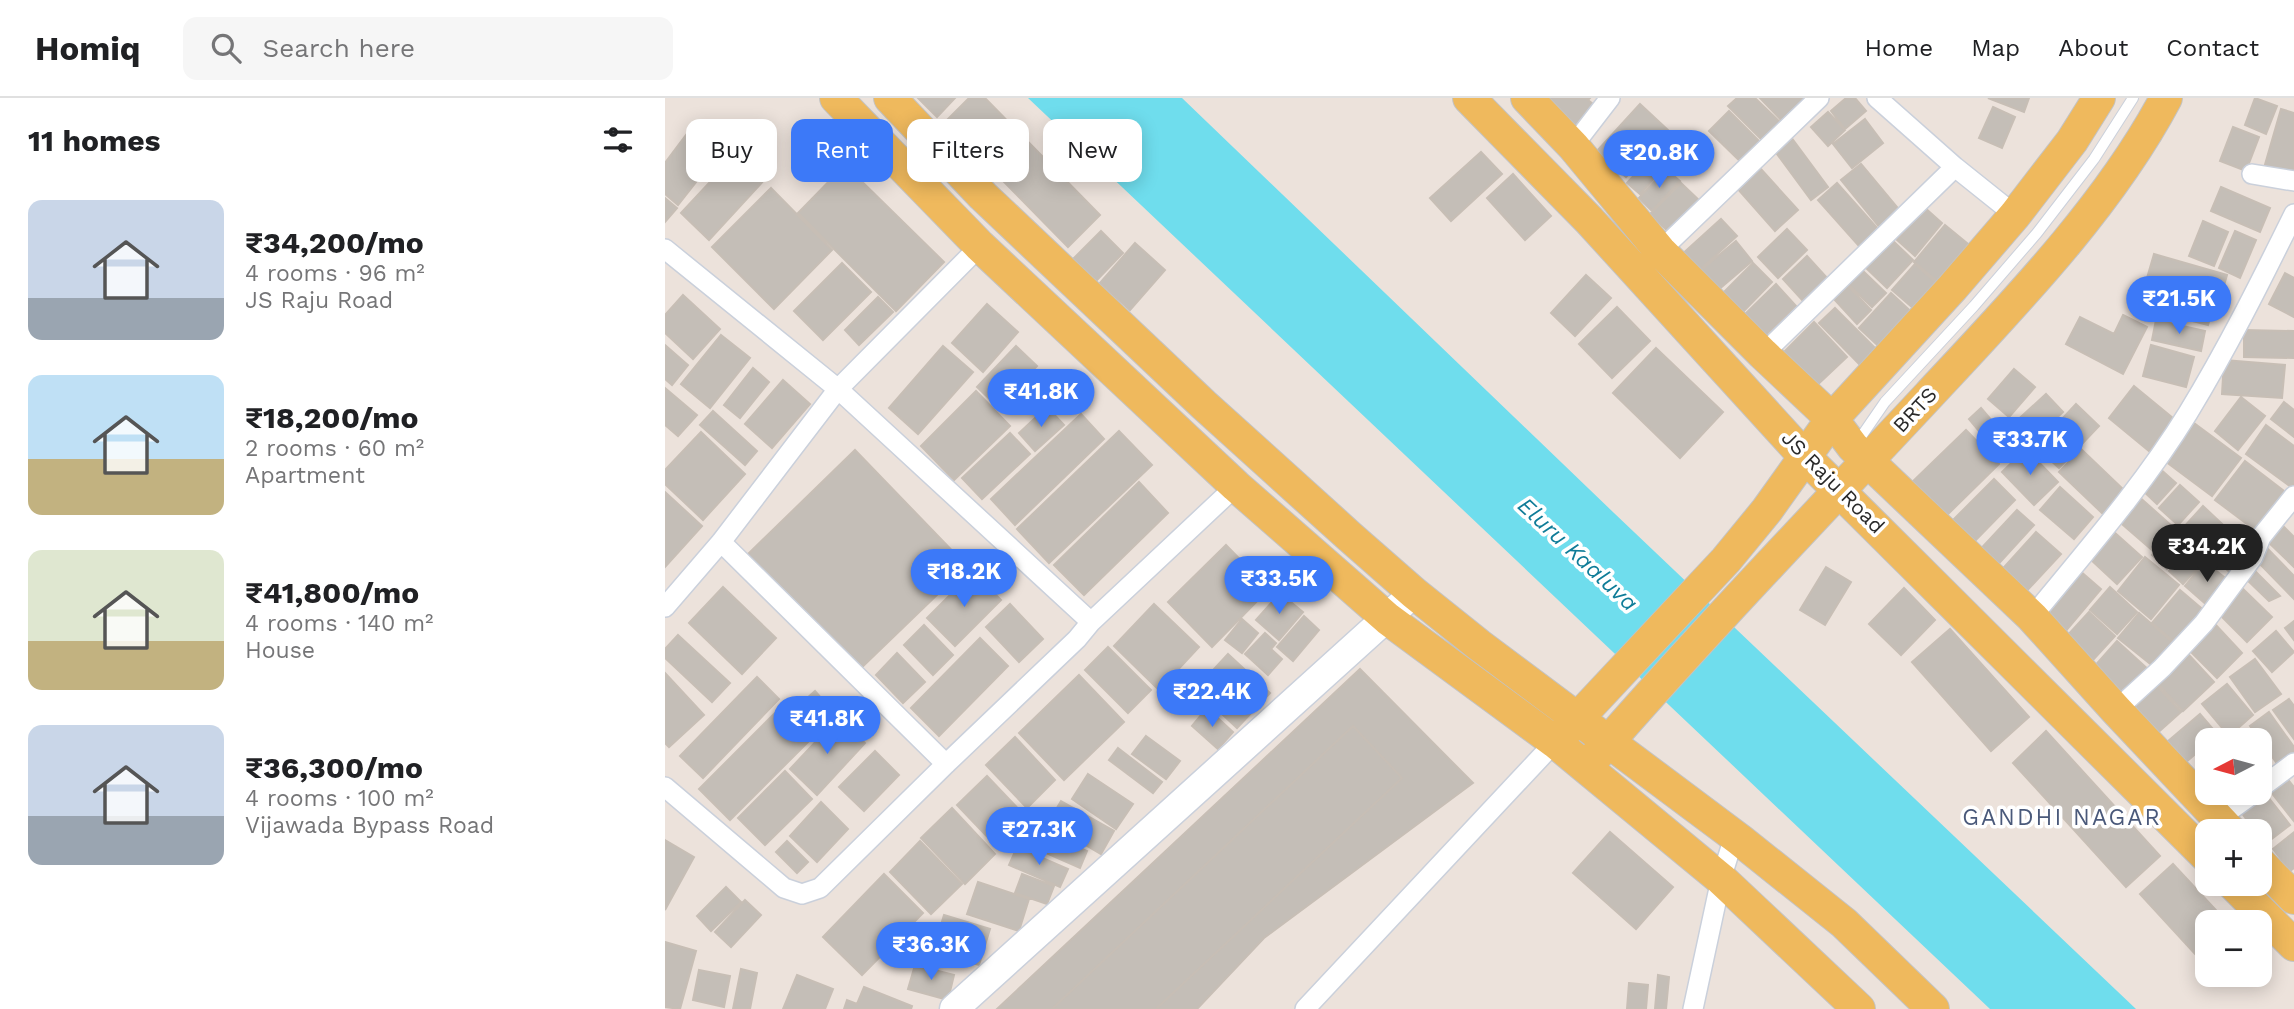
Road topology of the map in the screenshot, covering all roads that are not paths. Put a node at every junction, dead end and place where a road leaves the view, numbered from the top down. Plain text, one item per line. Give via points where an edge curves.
1 (836, 98) edge
2 (890, 98) edge
3 (1469, 98) edge
4 (1527, 98) edge
5 (1610, 98) edge
6 (1819, 98) edge
7 (1877, 98) edge
8 (2099, 98) edge
9 (2133, 98) edge
10 (2166, 98) edge
11 (1573, 146) junction
12 (1955, 167) junction
13 (2252, 174) dead end
14 (2294, 181) edge
15 (2294, 214) edge
16 (2015, 215) junction
17 (980, 246) junction
18 (665, 249) edge
19 (1660, 251) junction
20 (1763, 354) junction
21 (838, 389) junction
22 (1832, 419) junction
23 (1861, 454) junction
24 (1805, 457) junction
25 (1236, 486) junction
26 (1840, 490) junction
27 (2294, 495) edge
28 (721, 542) junction
29 (1414, 593) junction
30 (665, 607) edge
31 (2032, 617) junction
32 (1388, 619) junction
33 (1091, 622) junction
34 (2116, 710) junction
35 (1578, 719) junction
36 (1555, 742) junction
37 (1607, 743) junction
38 (946, 764) junction
39 (2294, 764) edge
40 (1586, 767) junction
41 (2272, 780) edge
42 (665, 787) edge
43 (2243, 805) edge
44 (2218, 819) edge
45 (2230, 819) edge
46 (1734, 837) junction
47 (2195, 845) edge
48 (2272, 875) edge
49 (1721, 879) junction
50 (2245, 896) edge
51 (2294, 898) edge
52 (2294, 945) edge
53 (954, 1009) edge
54 (1305, 1009) edge
55 (1693, 1009) edge
56 (1859, 1009) edge
57 (1933, 1009) edge

1 - 17 main road
2 - 29 main road via 983,196 1204,405
3 - 24 main road, JS Raju Road via 1589,220
4 - 11 main road, JS Raju Road
5 - 11 street
6 - 19 street
7 - 12 street
8 - 16 main road
9 - 23 lane via 2094,159 2037,233 1885,402
10 - 23 main road, BRTS via 2116,177 2059,251 1995,324
11 - 19 main road, JS Raju Road
12 - 16 street
12 - 20 street
13 - 14 street
15 - 31 street via 2188,413 2131,495
16 - 22 main road
17 - 21 street
17 - 25 main road
18 - 21 street
19 - 20 main road, JS Raju Road
20 - 22 main road, JS Raju Road
21 - 28 street
21 - 33 street
22 - 23 main road, JS Raju Road
22 - 24 main road
23 - 26 main road, BRTS
23 - 31 main road, JS Raju Road
24 - 26 main road, JS Raju Road
24 - 35 main road via 1726,560
25 - 32 main road
25 - 33 street
26 - 37 main road, BRTS
26 - 47 main road, JS Raju Road
27 - 34 street via 2204,623
28 - 30 street
28 - 38 street
29 - 32 main road
29 - 35 main road
31 - 34 main road, JS Raju Road
32 - 36 main road
32 - 53 main road
33 - 38 street
34 - 44 main road, JS Raju Road
35 - 36 main road
35 - 37 main road
36 - 40 main road
36 - 54 street
37 - 40 main road, BRTS
37 - 46 main road
38 - 42 street via 820,888 802,894 785,888
39 - 41 street
40 - 49 main road
43 - 45 street
46 - 49 street
46 - 57 main road via 1845,923
48 - 51 main road
49 - 55 street
49 - 56 main road
50 - 52 main road

